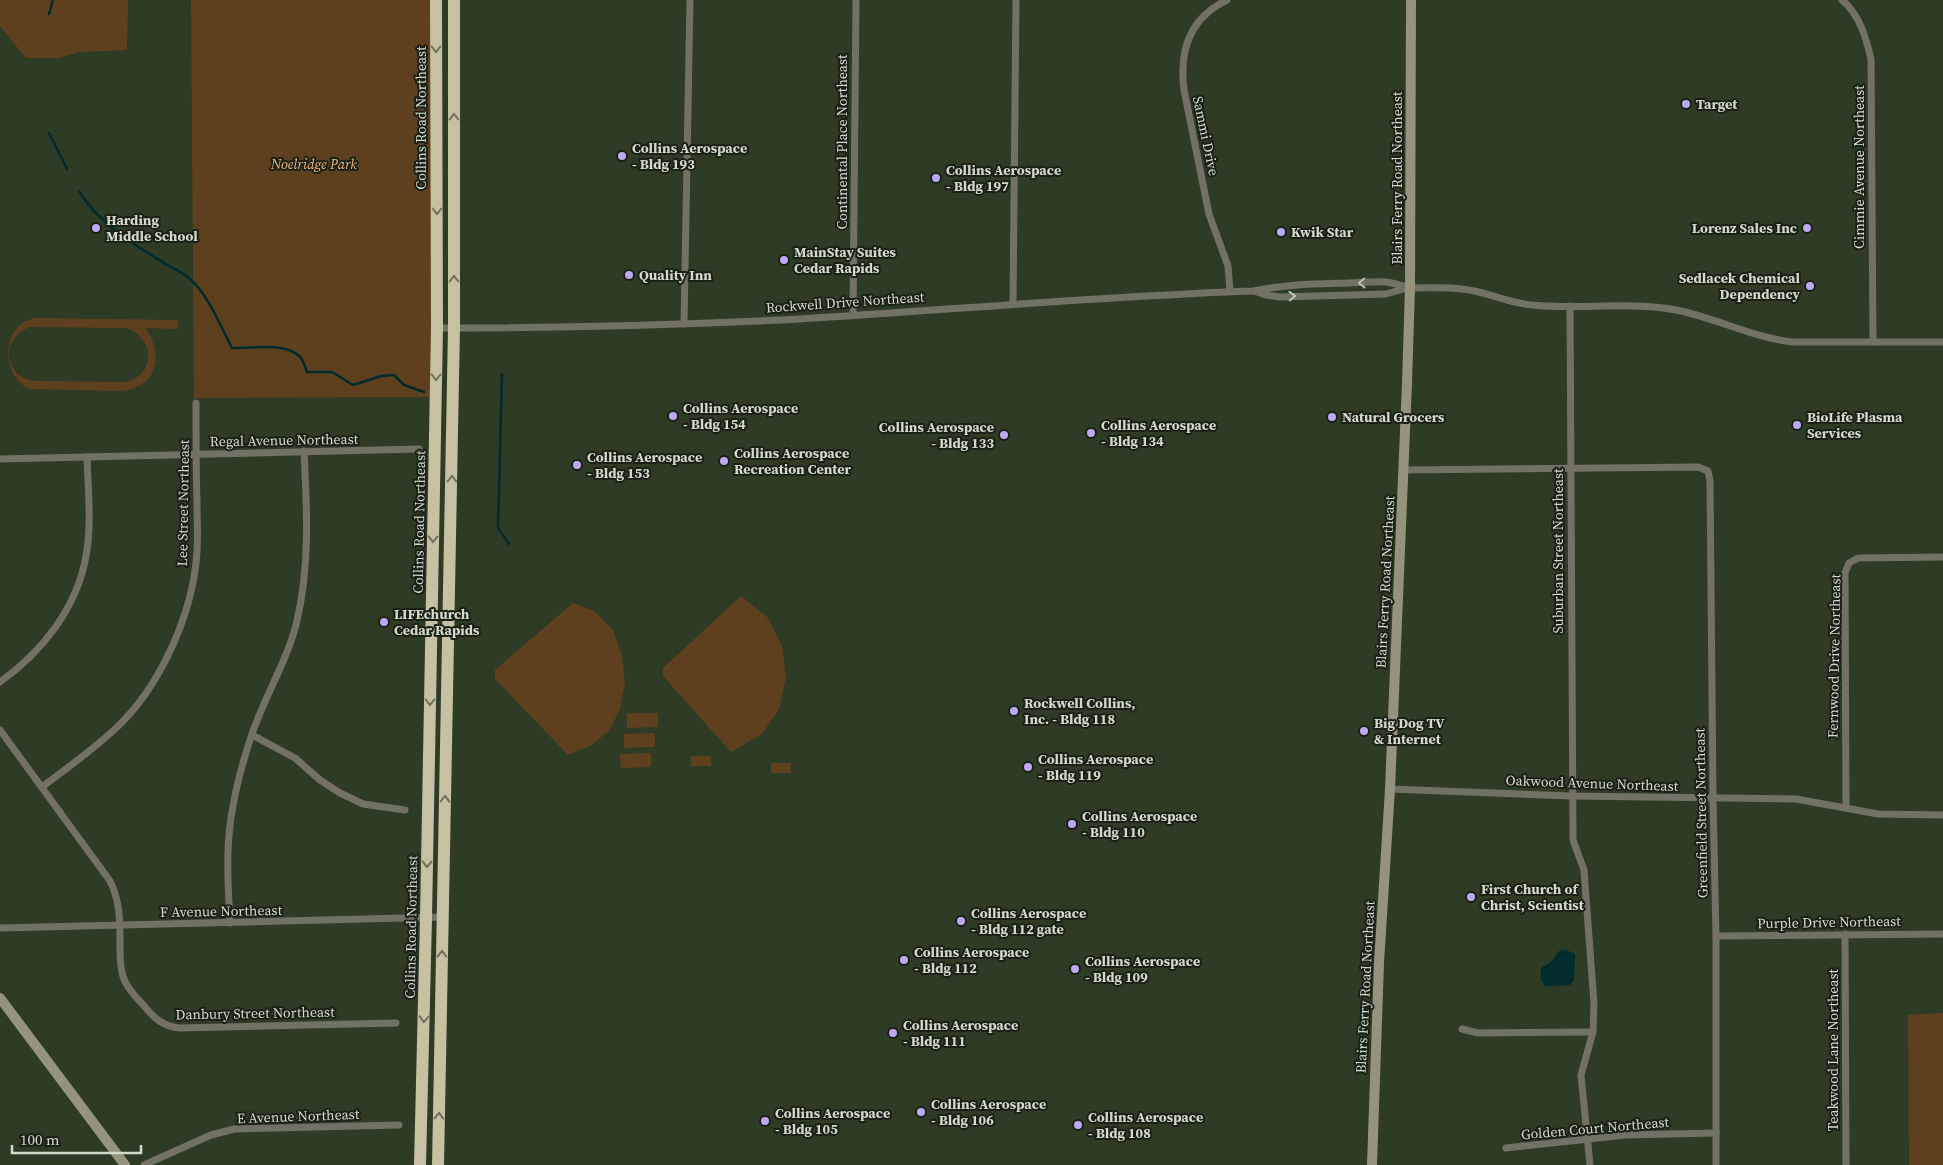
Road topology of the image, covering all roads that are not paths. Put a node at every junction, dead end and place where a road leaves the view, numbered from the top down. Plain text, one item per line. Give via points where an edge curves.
1 (436, 0) edge
2 (454, 0) edge
3 (690, 0) edge
4 (856, 0) edge
5 (1016, 0) edge
6 (1227, 0) edge
7 (1411, 0) edge
8 (1847, 1) edge
9 (1410, 288) junction
10 (1254, 291) junction
11 (1230, 292) junction
12 (1013, 304) junction
13 (1570, 306) junction
14 (853, 315) junction
15 (684, 324) junction
16 (437, 328) junction
17 (454, 328) junction
18 (1873, 342) junction
19 (1943, 342) edge
20 (196, 403) dead end
21 (419, 449) dead end
22 (304, 451) junction
23 (196, 454) junction
24 (87, 457) junction
25 (0, 459) edge
26 (1570, 468) junction
27 (1404, 470) junction
28 (1943, 557) edge
29 (0, 682) edge
30 (0, 730) edge
31 (252, 735) junction
32 (42, 787) junction
33 (1390, 788) junction
34 (1572, 796) junction
35 (1713, 798) junction
36 (1846, 808) junction
37 (404, 810) dead end
38 (1943, 814) edge
39 (443, 917) junction
40 (426, 918) junction
41 (230, 923) junction
42 (120, 926) junction
43 (0, 928) edge
44 (1845, 934) junction
45 (1943, 934) edge
46 (1716, 936) junction
47 (0, 998) edge
48 (396, 1022) dead end
49 (1462, 1029) dead end
50 (1593, 1032) junction
51 (399, 1125) dead end
52 (1716, 1133) junction
53 (1588, 1139) junction
54 (1506, 1148) dead end
55 (125, 1165) edge
56 (144, 1165) edge
57 (420, 1165) edge
58 (438, 1165) edge
59 (1372, 1165) edge
60 (1590, 1165) edge
61 (1716, 1165) edge
62 (1846, 1165) edge

1 -> 16 highway, Collins Road Northeast
17 -> 2 highway
3 - 15 street
4 - 14 street, Continental Place Northeast
5 - 12 street
6 - 11 street, Sammi Drive via 1203,17 1192,32 1184,50 1181,70 1209,214 1228,266
7 - 9 main road, Blairs Ferry Road Northeast
8 - 18 street, Cimmie Avenue Northeast via 1859,21 1871,59
9 -> 10 street, Rockwell Drive Northeast via 1386,282 1271,287
10 -> 9 street, Rockwell Drive Northeast via 1280,297 1386,294
9 - 13 street, Rockwell Drive Northeast via 1461,289 1532,305
9 - 27 main road, Blairs Ferry Road Northeast
10 - 11 street, Rockwell Drive Northeast
11 - 12 street, Rockwell Drive Northeast
12 - 14 street, Rockwell Drive Northeast
13 - 18 street, Rockwell Drive Northeast via 1673,310 1705,317 1768,339 1792,342
13 - 26 street, Suburban Street Northeast
14 - 15 street, Rockwell Drive Northeast
15 - 17 street, Rockwell Drive Northeast
16 - 17 street, Rockwell Drive Northeast
16 -> 40 highway, Collins Road Northeast
39 -> 17 highway
18 - 19 street, Rockwell Drive Northeast
20 - 23 street, Lee Street Northeast
21 - 22 street, Regal Avenue Northeast
22 - 23 street, Regal Avenue Northeast
22 - 31 street via 307,550 300,603 285,660
23 - 24 street, Regal Avenue Northeast
23 - 32 street, Lee Street Northeast via 195,569 189,602 169,652 154,680 115,729
24 - 25 street, Regal Avenue Northeast
24 - 29 street via 89,527 86,556 72,602 38,650
26 - 27 street
26 - 34 street, Suburban Street Northeast
26 - 35 street, Greenfield Street Northeast via 1698,467 1708,471
27 - 33 main road, Blairs Ferry Road Northeast
28 - 36 street, Fernwood Drive Northeast via 1858,558 1849,563 1845,573
30 - 32 street, Danbury Street Northeast
31 - 37 street via 295,758 320,780 362,804
31 - 41 street via 230,820
32 - 42 street, Danbury Street Northeast via 110,881 117,895
33 - 34 street, Oakwood Avenue Northeast
33 - 59 main road, Blairs Ferry Road Northeast via 1379,963
34 - 35 street, Oakwood Avenue Northeast
34 - 50 street, Suburban Street Northeast via 1573,840 1585,879
35 - 36 street, Oakwood Avenue Northeast via 1796,799
35 - 46 street, Greenfield Street Northeast
36 - 38 street, Oakwood Avenue Northeast via 1878,814
39 - 40 street, F Avenue Northeast
58 -> 39 highway
40 - 41 street, F Avenue Northeast
40 -> 57 highway, Collins Road Northeast
41 - 42 street, F Avenue Northeast
42 - 43 street, F Avenue Northeast
42 - 48 street, Danbury Street Northeast via 123,978 152,1015 167,1026
44 - 45 street, Purple Drive Northeast
44 - 46 street, Purple Drive Northeast
44 - 62 street, Teakwood Lane Northeast
46 - 52 street, Greenfield Street Northeast
47 - 55 main road
49 - 50 street via 1478,1033
50 - 53 street, Suburban Street Northeast via 1581,1075
51 - 56 street, E Avenue Northeast via 234,1130 211,1134
52 - 53 street, Golden Court Northeast
52 - 61 street, Greenfield Street Northeast
53 - 54 street, Golden Court Northeast
53 - 60 street, Suburban Street Northeast

